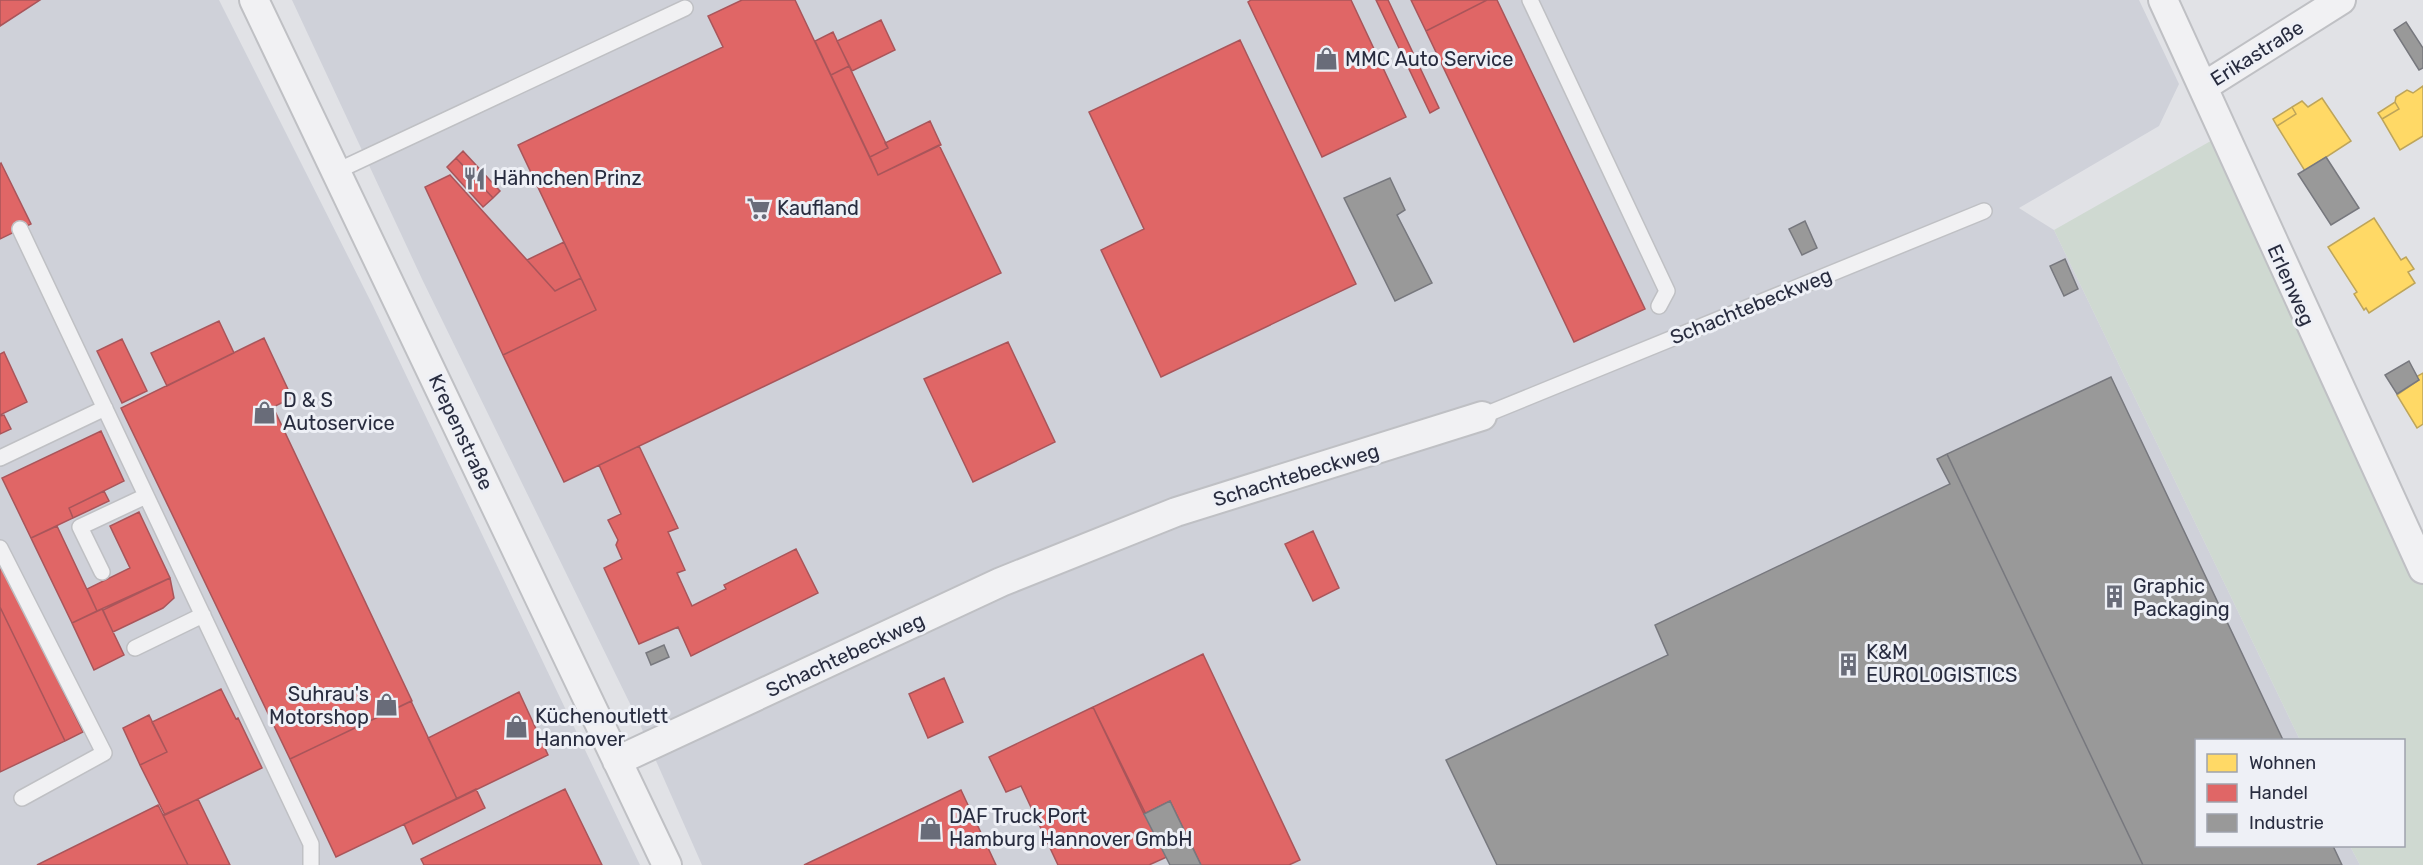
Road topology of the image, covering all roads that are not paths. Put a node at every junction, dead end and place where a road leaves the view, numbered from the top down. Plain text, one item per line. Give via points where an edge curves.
1 (254, 0) edge
2 (1530, 0) edge
3 (2163, 0) edge
4 (2341, 0) edge
5 (687, 4) edge
6 (2203, 87) junction
7 (337, 171) junction
8 (1984, 211) dead end
9 (20, 229) dead end
10 (1659, 306) dead end
11 (105, 408) junction
12 (1482, 416) joint
13 (0, 458) edge
14 (146, 496) junction
15 (0, 548) edge
16 (2423, 568) edge
17 (102, 572) dead end
18 (203, 615) junction
19 (135, 648) dead end
20 (617, 761) junction
21 (22, 798) dead end
22 (310, 865) edge
23 (667, 865) edge

1 - 7 street, Krepenstraße
2 - 10 lane via 1667,291
3 - 6 street, Erlenweg
4 - 6 street, Erikastraße
5 - 7 lane
6 - 16 street, Erlenweg
7 - 20 street, Krepenstraße
8 - 12 lane, Schachtebeckweg
9 - 11 lane
11 - 13 lane
11 - 14 lane
12 - 20 street, Schachtebeckweg via 1176,512 1001,582
14 - 17 lane via 80,527
14 - 18 lane
15 - 21 lane via 104,753
18 - 19 lane
18 - 22 lane via 311,844
20 - 23 street, Krepenstraße

